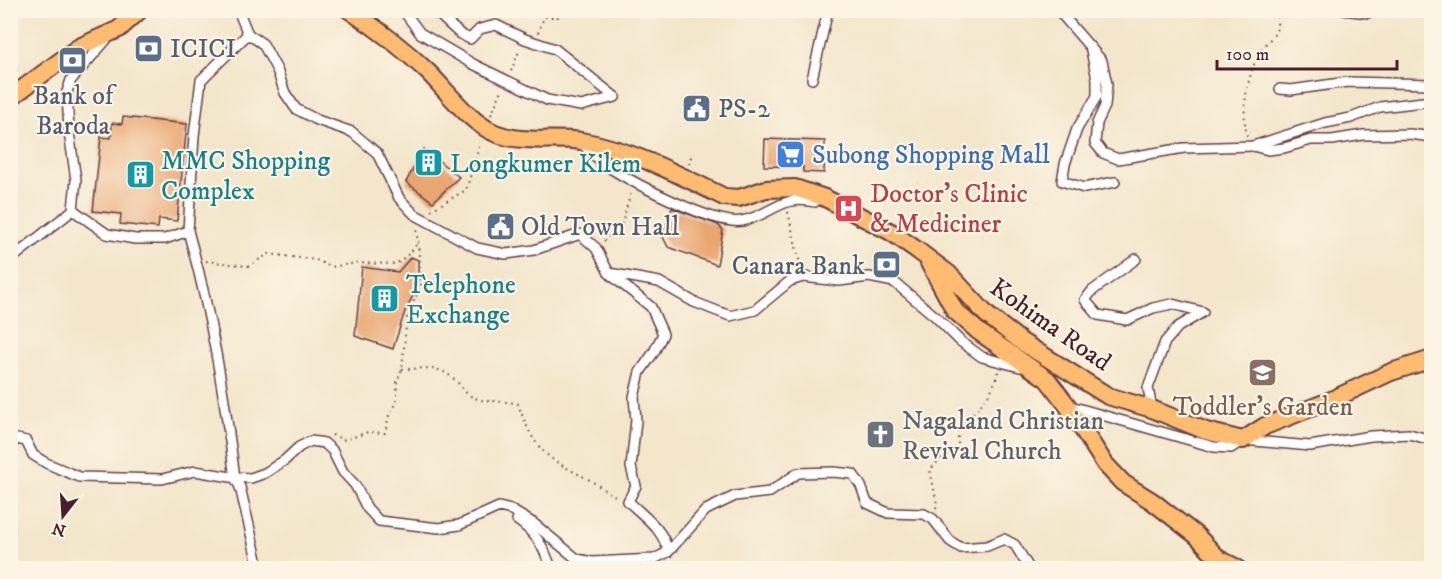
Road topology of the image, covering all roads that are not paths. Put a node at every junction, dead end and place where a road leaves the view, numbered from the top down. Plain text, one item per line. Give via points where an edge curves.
1 (140, 10) edge
2 (238, 10) edge
3 (349, 10) edge
4 (403, 10) edge
5 (434, 10) edge
6 (828, 10) edge
7 (1058, 10) edge
8 (1342, 10) edge
9 (1368, 13) dead end
10 (112, 33) junction
11 (248, 34) junction
12 (1090, 48) junction
13 (812, 80) dead end
14 (1431, 84) edge
15 (1280, 88) dead end
16 (10, 98) edge
17 (1431, 101) edge
18 (1431, 137) edge
19 (579, 141) junction
20 (1253, 146) junction
21 (1115, 182) dead end
22 (844, 209) junction
23 (73, 210) junction
24 (188, 231) junction
25 (926, 257) junction
26 (1136, 259) dead end
27 (10, 260) edge
28 (609, 273) junction
29 (1431, 359) edge
30 (1047, 379) junction
31 (1067, 405) junction
32 (1152, 409) junction
33 (1243, 440) junction
34 (1431, 440) edge
35 (10, 443) edge
36 (235, 478) junction
37 (499, 507) junction
38 (668, 552) junction
39 (259, 568) edge
40 (551, 568) edge
41 (1029, 568) edge
42 (1237, 568) edge

1 - 10 highway
2 - 11 street
3 - 19 highway, Kohima Road via 389,38 495,134
4 - 5 street via 420,33 547,100 581,106 615,97 555,49 496,25 480,28 470,39
6 - 13 street
7 - 12 street
8 - 9 street
10 - 16 highway via 79,47
10 - 23 street via 71,80 67,92 76,180
11 - 24 street via 201,80
11 - 28 street via 263,44 296,109 352,132 376,153 399,198 414,214 477,248 506,254 534,250 580,234 596,248
12 - 20 street via 1102,61 1107,84 1095,143 1103,153 1118,159 1184,148
12 - 21 street via 1097,96 1077,129 1062,181 1084,188
14 - 15 street via 1348,82
17 - 20 street via 1380,107
18 - 20 street via 1363,135 1311,140 1268,150
19 - 22 highway, Kohima Road via 624,151 724,197 795,188
19 - 22 street via 608,167 708,216 740,222 785,201 802,199
22 - 25 highway, Kohima Road via 891,232
23 - 24 street via 107,234 165,239
23 - 27 street
24 - 36 street via 211,318
25 - 30 highway via 955,311
25 - 32 highway, Kohima Road via 1022,342 1108,396
26 - 32 street via 1085,300 1098,315 1127,320 1172,304 1203,312 1178,327 1165,342 1148,388
28 - 30 street via 659,282 693,302 730,316 755,310 803,276 839,281 869,277 894,282 982,357
28 - 38 street via 651,307 663,334 640,372 634,397 631,466 636,486 628,501 656,527
29 - 33 highway via 1265,426
30 - 31 highway
31 - 33 street via 1214,447 1231,448
31 - 42 highway via 1105,464 1123,483 1197,536 1219,559
32 - 33 highway, Kohima Road via 1206,431
33 - 34 street via 1310,446 1409,434
35 - 36 street via 16,439 26,441 33,455 80,477 162,478 195,471
36 - 37 street via 264,473 299,447 311,441 324,442 379,521 439,528 459,525
36 - 39 street
37 - 38 street via 533,524 577,559 654,559
37 - 40 street via 527,527 544,549
38 - 41 street via 706,510 735,496 770,492 798,473 833,472 853,474 867,503 888,513 924,514 933,519 950,541 961,548 987,546 1004,539 1016,545

